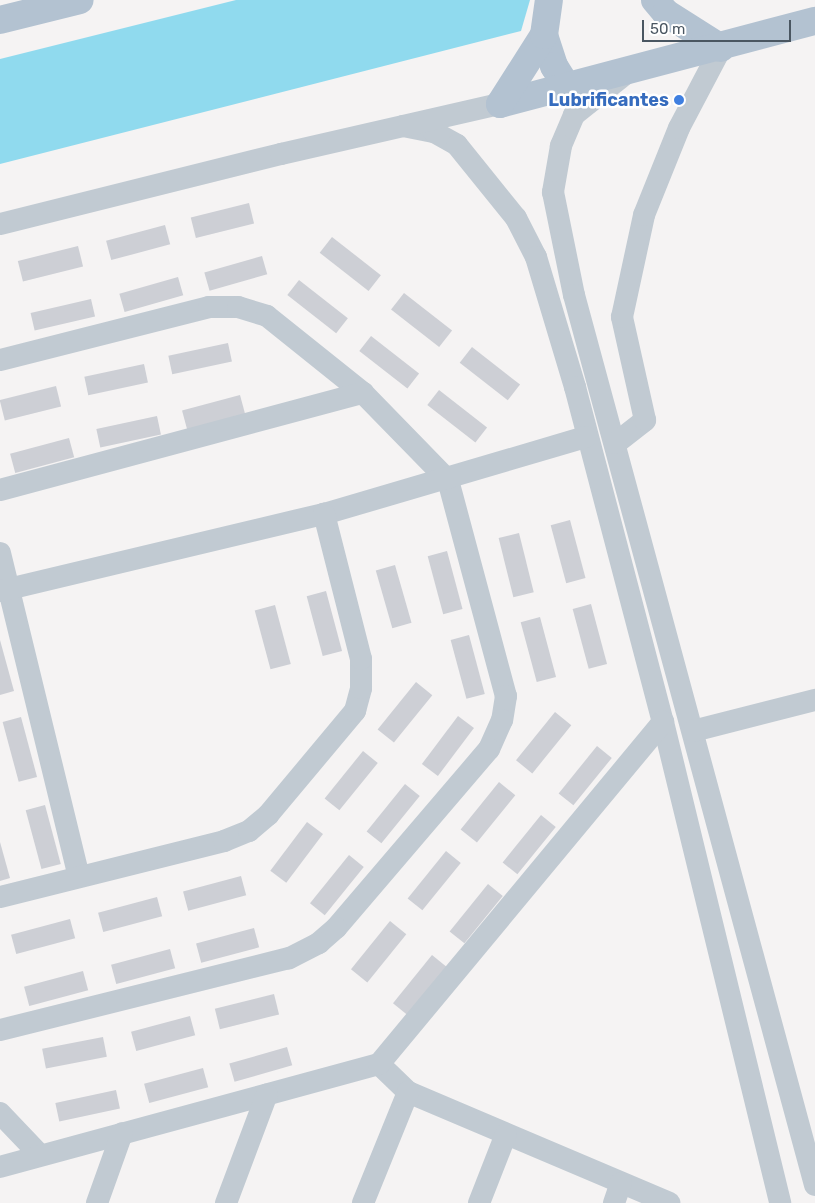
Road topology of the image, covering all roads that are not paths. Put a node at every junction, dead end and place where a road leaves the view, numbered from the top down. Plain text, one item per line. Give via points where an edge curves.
1 (80, 0) edge
2 (549, 0) edge
3 (655, 0) edge
4 (0, 20) edge
5 (815, 22) edge
6 (544, 35) junction
7 (721, 48) junction
8 (629, 72) junction
9 (567, 87) junction
10 (500, 104) junction
11 (403, 126) junction
12 (0, 224) edge
13 (0, 360) edge
14 (363, 393) junction
15 (586, 437) junction
16 (616, 443) junction
17 (448, 480) junction
18 (0, 490) edge
19 (324, 514) junction
20 (0, 553) edge
21 (4, 590) edge
22 (815, 700) edge
23 (663, 722) junction
24 (693, 731) junction
25 (79, 877) junction
26 (0, 897) edge
27 (0, 1030) edge
28 (379, 1064) junction
29 (408, 1092) junction
30 (267, 1094) junction
31 (0, 1115) edge
32 (122, 1133) junction
33 (506, 1134) junction
34 (40, 1155) junction
35 (0, 1167) edge
36 (815, 1185) edge
37 (617, 1193) edge
38 (97, 1203) edge
39 (226, 1203) edge
40 (363, 1203) edge
41 (479, 1203) edge
42 (669, 1203) edge
43 (780, 1203) edge

1 - 4 main road
2 - 6 main road
3 - 7 main road via 666,13
5 - 7 main road
6 - 9 main road via 554,66
6 - 10 main road
7 - 8 main road
7 - 16 street via 679,128 644,215 622,318 646,420
8 - 9 main road
8 - 16 street via 574,115 561,146 553,192 574,295
9 - 10 main road
10 - 11 street
11 - 12 street
11 - 15 street via 434,132 457,145 516,218 536,258 575,387
13 - 14 street via 208,307 238,307 267,316
14 - 17 street
14 - 18 street
15 - 17 street
15 - 23 street
16 - 24 street
17 - 19 street
17 - 27 street via 506,696 502,720 489,749 336,928 319,943 289,958
19 - 21 street
19 - 25 street via 361,659 361,688 356,711 268,815 249,831 224,841
20 - 21 street
21 - 25 street
22 - 24 street
23 - 28 street
23 - 43 street
24 - 36 street
25 - 26 street
28 - 29 street
28 - 30 street
29 - 33 street
29 - 40 street
30 - 32 street
30 - 39 street
31 - 34 street
32 - 34 street
32 - 38 street
33 - 37 street
33 - 41 street
34 - 35 street
37 - 42 street

